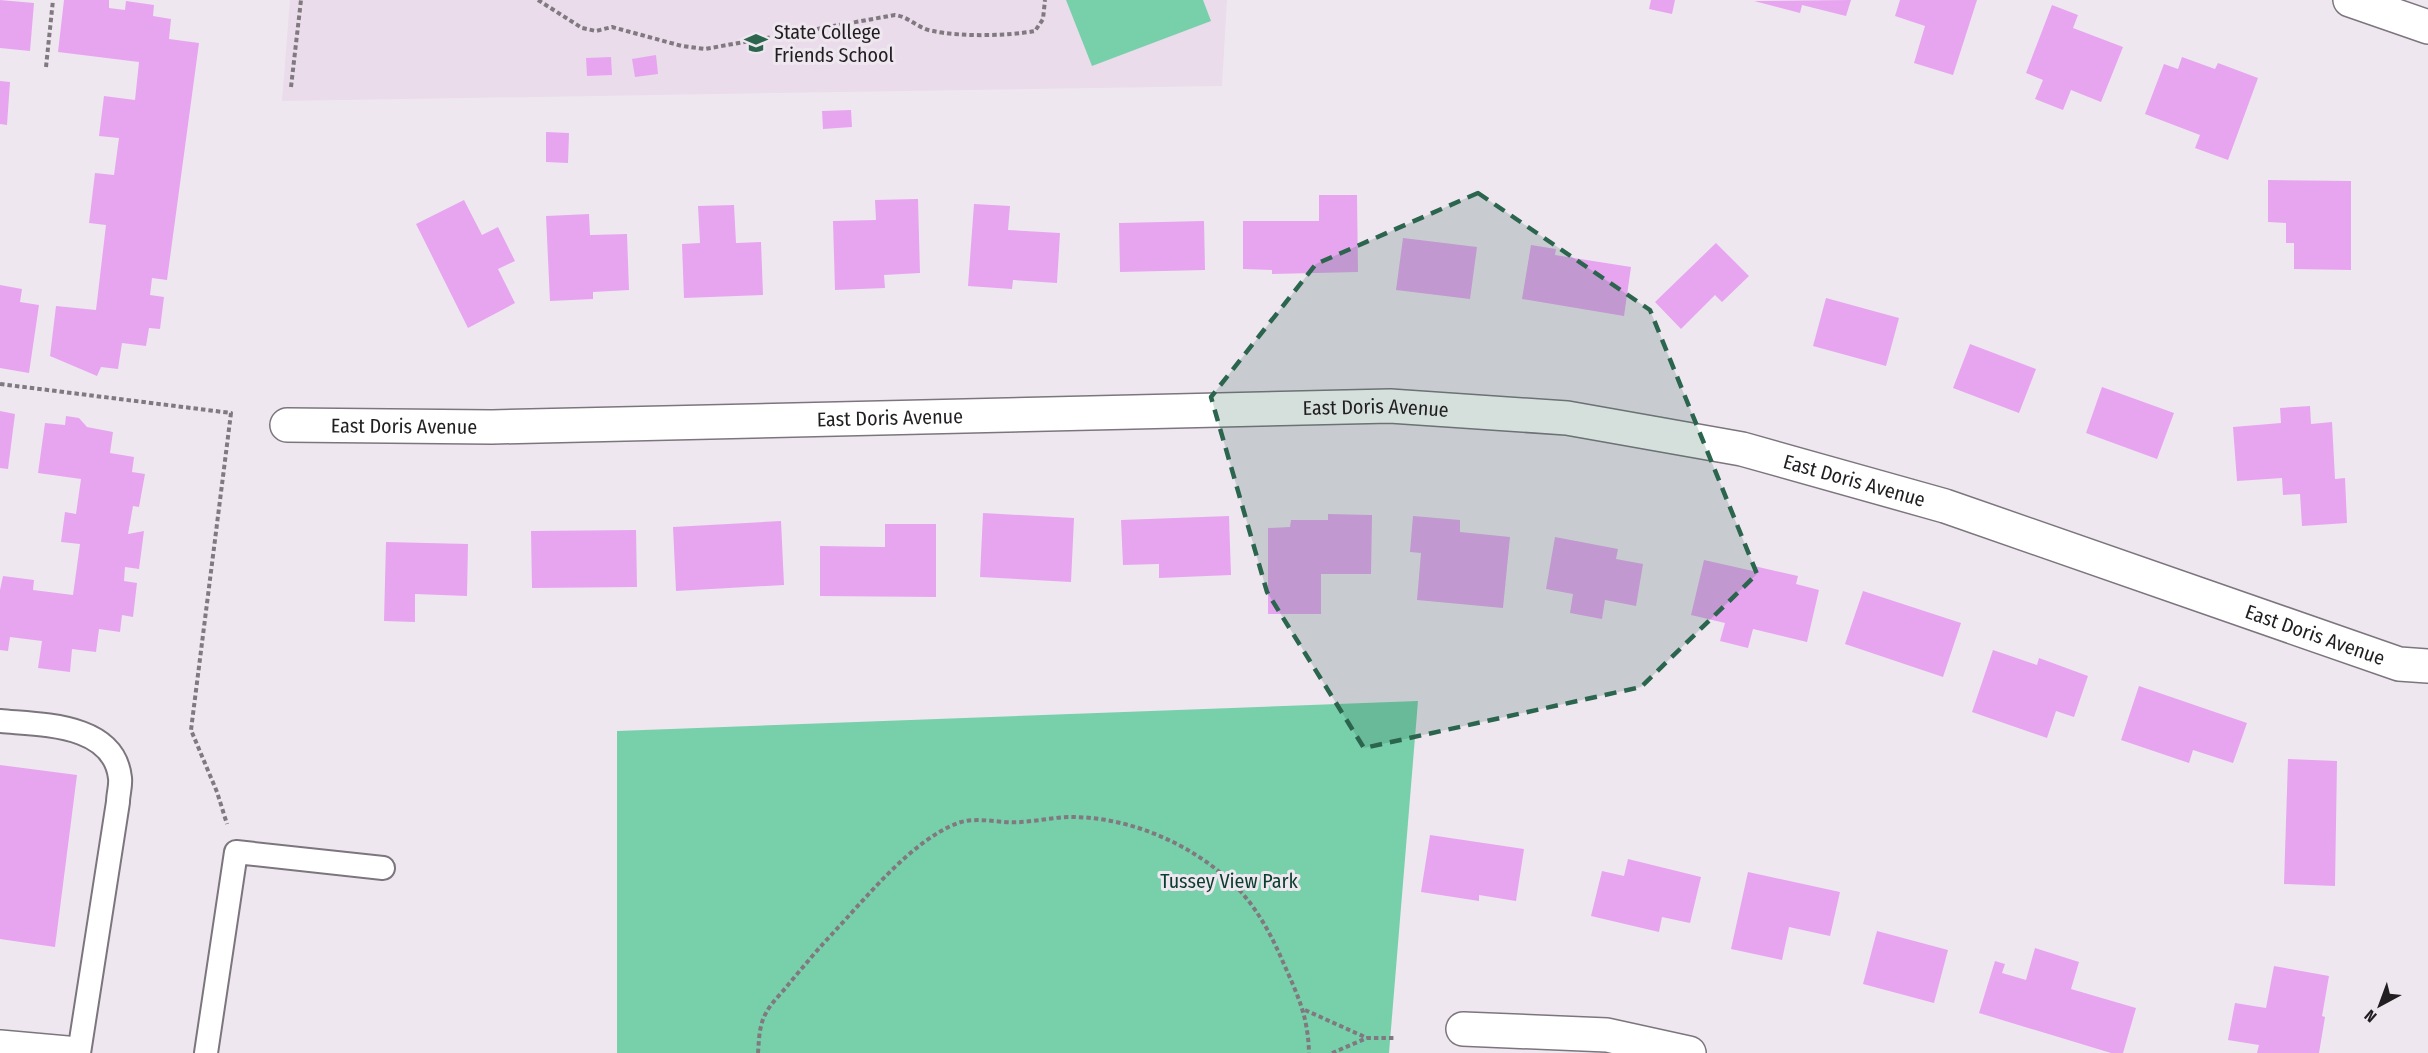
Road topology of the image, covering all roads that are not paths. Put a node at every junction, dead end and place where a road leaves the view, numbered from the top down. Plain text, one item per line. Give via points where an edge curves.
1 (2350, 0) edge
2 (2428, 27) edge
3 (287, 425) dead end
4 (2428, 666) edge
5 (0, 721) edge
6 (383, 868) dead end
7 (1463, 1029) dead end
8 (0, 1047) edge
9 (67, 1053) edge
10 (79, 1053) edge
11 (206, 1053) edge
12 (1689, 1053) edge

1 - 2 street
3 - 4 street, East Doris Avenue via 492,427 1390,406 1567,418 1742,449 1945,506 2399,664
5 - 10 lane via 79,732 104,747 116,763 120,780 118,802
6 - 11 lane via 236,852
7 - 12 street via 1607,1035
8 - 9 street

